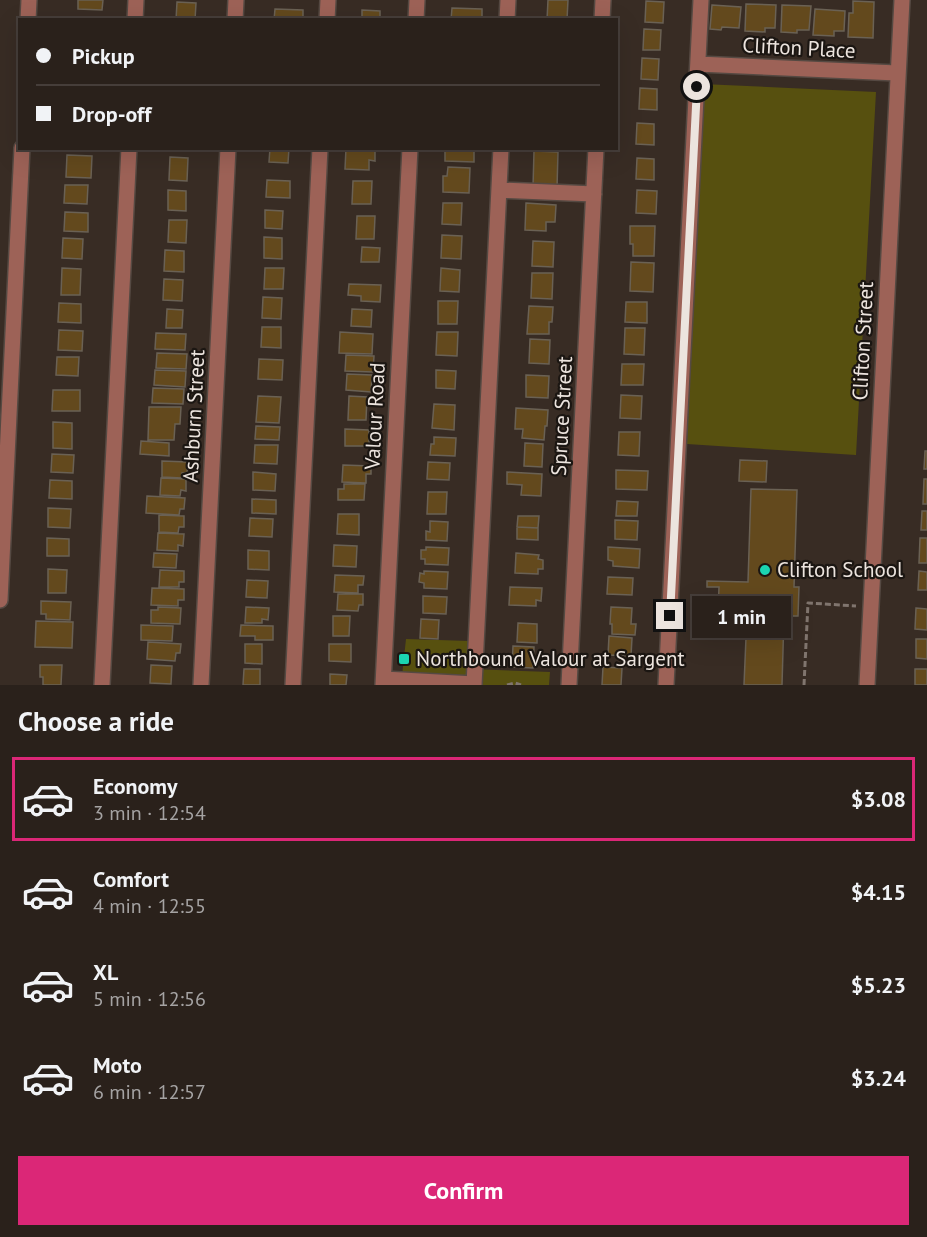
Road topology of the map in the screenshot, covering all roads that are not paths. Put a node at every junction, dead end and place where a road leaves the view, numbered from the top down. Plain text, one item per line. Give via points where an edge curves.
1 (29, 0) edge
2 (136, 0) edge
3 (236, 0) edge
4 (327, 0) edge
5 (417, 0) edge
6 (508, 0) edge
7 (603, 0) edge
8 (701, 0) edge
9 (902, 0) edge
10 (28, 18) edge
11 (135, 18) edge
12 (235, 18) edge
13 (327, 18) edge
14 (416, 18) edge
15 (507, 18) edge
16 (602, 18) edge
17 (698, 64) junction
18 (897, 74) junction
19 (22, 150) edge
20 (129, 150) edge
21 (228, 150) edge
22 (320, 150) edge
23 (410, 150) edge
24 (501, 150) edge
25 (596, 150) edge
26 (499, 190) junction
27 (594, 194) junction
28 (0, 600) edge
29 (383, 682) edge
30 (102, 685) edge
31 (201, 685) edge
32 (293, 685) edge
33 (474, 685) edge
34 (569, 685) edge
35 (666, 685) edge
36 (867, 685) edge

1 - 10 street
2 - 11 street
3 - 12 street
4 - 13 street
5 - 14 street
6 - 15 street
7 - 16 street
8 - 17 street
9 - 18 street, Clifton Street
17 - 18 street, Clifton Place
17 - 35 street
18 - 36 street, Clifton Street
19 - 28 street
20 - 30 street
21 - 31 street, Ashburn Street
22 - 32 street
23 - 29 street, Valour Road
24 - 26 street
25 - 27 street, Spruce Street
26 - 27 street
26 - 33 street
27 - 34 street, Spruce Street
29 - 33 street

